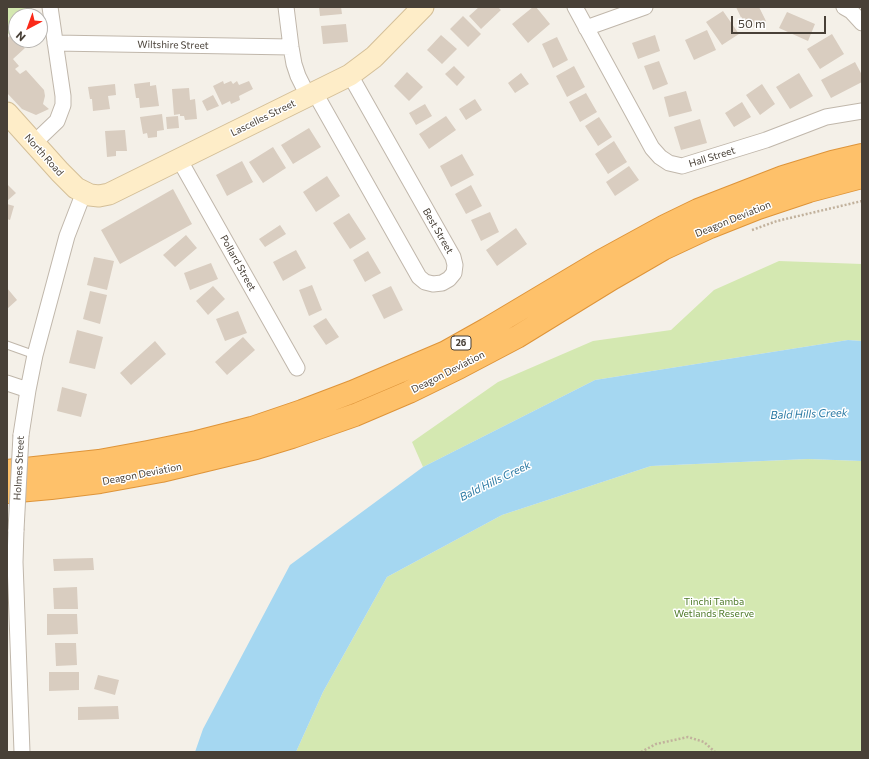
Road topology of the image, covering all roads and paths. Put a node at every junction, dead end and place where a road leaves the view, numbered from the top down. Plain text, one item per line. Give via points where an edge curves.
1 (50, 7) edge
2 (286, 7) edge
3 (423, 7) edge
4 (574, 7) edge
5 (645, 7) edge
6 (844, 7) edge
7 (862, 23) edge
8 (586, 28) junction
9 (55, 44) junction
10 (290, 46) junction
11 (350, 75) junction
12 (311, 94) junction
13 (862, 111) edge
14 (7, 113) edge
15 (34, 143) junction
16 (862, 155) edge
17 (179, 159) junction
18 (862, 177) edge
19 (84, 192) junction
20 (7, 345) edge
21 (35, 354) junction
22 (297, 368) dead end
23 (7, 383) edge
24 (28, 390) junction
25 (7, 471) edge
26 (7, 492) edge
27 (22, 752) edge
28 (641, 752) edge
29 (715, 752) edge

1 - 9 street
2 - 10 street
3 - 11 street, Lascelles Street via 374,57
4 - 8 street, Hall Street
5 - 8 street
6 - 7 street
8 - 13 street, Hall Street via 652,148 670,163 682,166 766,140 826,117
9 - 10 street, Wiltshire Street
9 - 15 street via 63,106 57,120
10 - 12 street via 298,76
11 - 12 street, Lascelles Street
11 - 12 street, Best Street via 453,257 454,273 442,283 425,282 419,277
12 - 17 street, Lascelles Street
14 - 15 street, North Road
15 - 19 street, North Road via 69,182
16 - 25 highway, Deagon Deviation / 26 via 783,177 698,210 601,260 446,352 302,411 252,428 148,452 99,461
17 - 19 street, Lascelles Street via 109,194 99,196
17 - 22 street, Pollard Street
18 - 26 highway, Deagon Deviation / 26 via 758,208 663,249 517,337 409,392 355,415 256,448 161,471 100,482
19 - 21 street, Holmes Street via 67,236
20 - 21 lane
21 - 24 street, Holmes Street
23 - 24 street
24 - 27 street, Holmes Street, bridge via 21,435 15,562
28 - 29 path via 656,744 688,737 704,742

